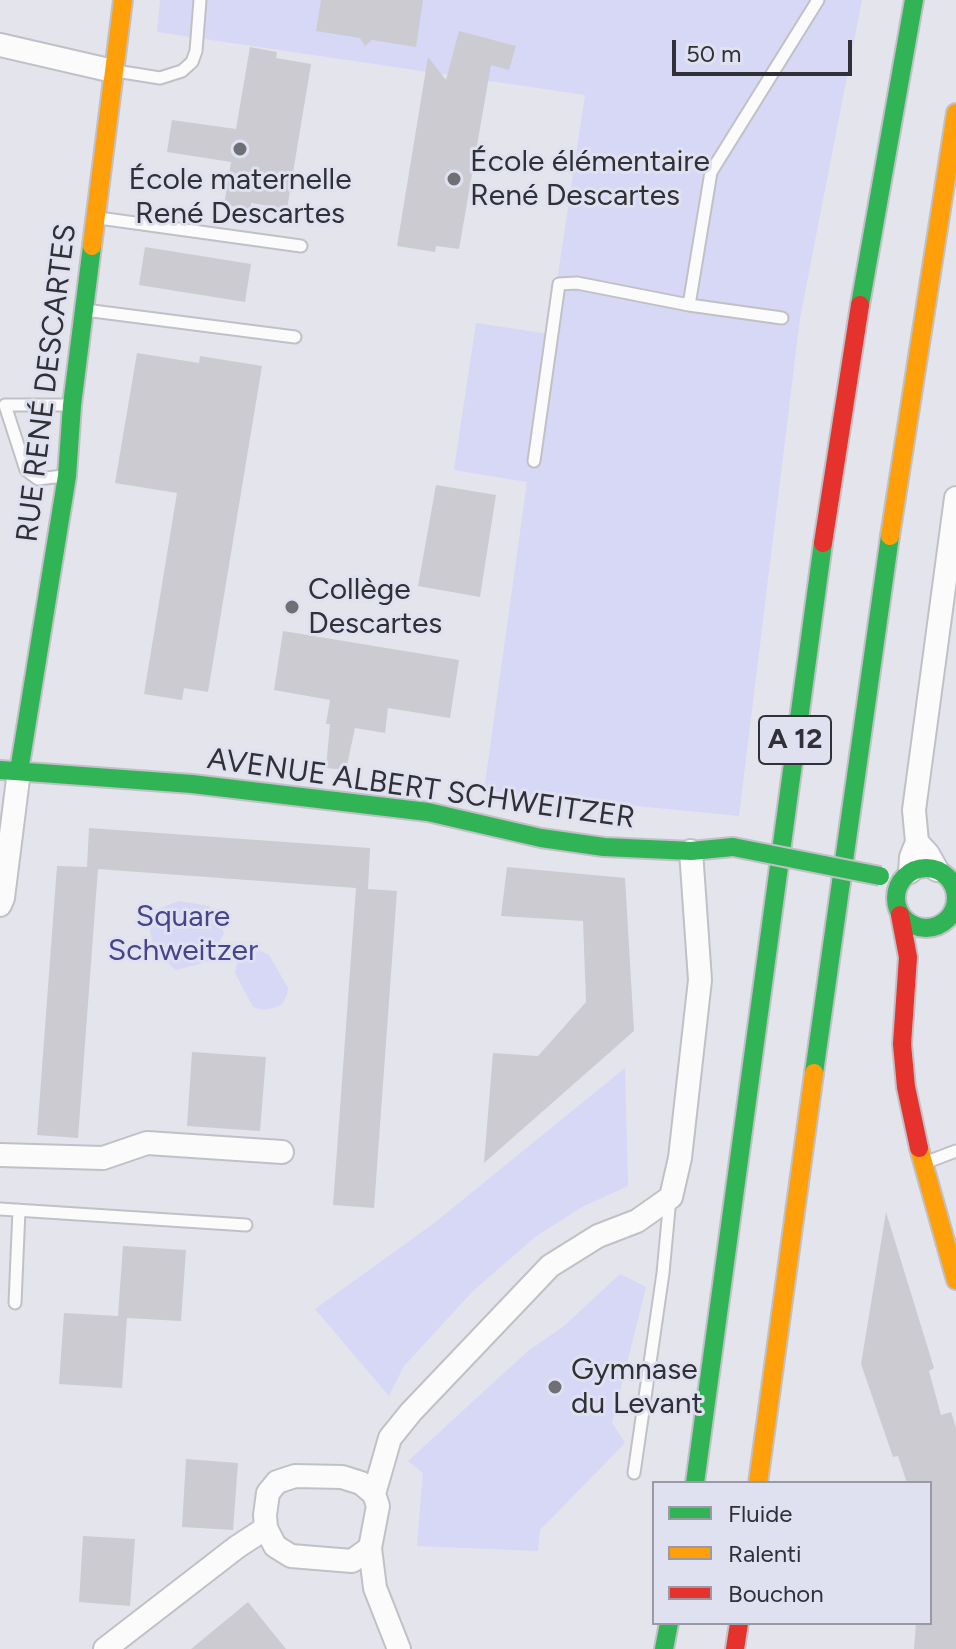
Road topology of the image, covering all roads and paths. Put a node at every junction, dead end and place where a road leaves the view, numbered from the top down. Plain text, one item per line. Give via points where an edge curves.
1 (123, 0) edge
2 (200, 0) edge
3 (818, 0) edge
4 (914, 0) edge
5 (0, 45) edge
6 (113, 71) junction
7 (956, 113) edge
8 (96, 218) junction
9 (301, 246) dead end
10 (689, 305) junction
11 (84, 310) junction
12 (782, 318) dead end
13 (295, 337) dead end
14 (2, 403) edge
15 (72, 405) junction
16 (534, 461) dead end
17 (67, 476) junction
18 (956, 498) edge
19 (10, 770) edge
20 (917, 842) junction
21 (691, 851) junction
22 (908, 874) junction
23 (948, 880) edge
24 (879, 883) junction
25 (0, 905) edge
26 (899, 911) junction
27 (953, 915) edge
28 (923, 928) junction
29 (908, 957) junction
30 (282, 1152) dead end
31 (0, 1155) edge
32 (953, 1156) edge
33 (923, 1163) junction
34 (671, 1197) junction
35 (0, 1209) edge
36 (19, 1210) junction
37 (246, 1225) dead end
38 (956, 1280) edge
39 (15, 1303) dead end
40 (385, 1452) junction
41 (634, 1473) dead end
42 (342, 1477) junction
43 (695, 1481) edge
44 (758, 1481) edge
45 (374, 1494) junction
46 (266, 1528) junction
47 (361, 1554) junction
48 (669, 1625) edge
49 (679, 1625) edge
50 (739, 1625) edge
51 (105, 1649) edge
52 (399, 1649) edge
53 (664, 1649) edge
54 (676, 1649) edge
55 (735, 1649) edge

1 - 6 main road, RUE RENÉ DESCARTES
2 - 6 lane via 196,51 182,71 160,78
3 - 10 lane via 711,172
4 - 43 main road, A 12 via 848,375 809,637
5 - 6 street
6 - 8 main road, RUE RENÉ DESCARTES
7 - 44 main road, A 12 via 871,659
8 - 9 lane
8 - 11 main road, RUE RENÉ DESCARTES
10 - 12 lane
10 - 16 lane via 559,284
11 - 13 lane
11 - 15 main road, RUE RENÉ DESCARTES
14 - 15 lane
14 - 17 lane via 26,470 38,479
15 - 17 main road, RUE RENÉ DESCARTES
17 - 19 main road, RUE RENÉ DESCARTES
18 - 20 street via 914,810
19 - 21 main road, AVENUE ALBERT SCHWEITZER via 192,784 428,812 541,838
19 - 25 street
20 - 22 street
20 - 23 street
21 - 24 main road, AVENUE ALBERT SCHWEITZER, bridge
21 - 34 street via 700,980
22 - 23 main road via 919,869
22 - 24 main road, AVENUE ALBERT SCHWEITZER
22 - 26 main road via 897,890
23 - 27 main road via 956,899
24 - 26 main road
26 - 28 main road
26 - 29 main road
27 - 28 main road
28 - 29 main road
29 - 33 main road via 902,1044
30 - 31 street via 147,1143 103,1158
32 - 33 lane
33 - 38 main road
34 - 40 street via 637,1221 598,1236 550,1266 411,1412
34 - 41 lane
35 - 36 lane
36 - 37 lane
36 - 39 lane
40 - 42 street
40 - 45 street
42 - 45 street
42 - 46 street via 295,1476 277,1482 268,1493
45 - 47 street via 378,1506
46 - 47 street via 275,1546 291,1556
46 - 51 street
47 - 52 street
48 - 53 main road
49 - 54 main road
50 - 55 main road

